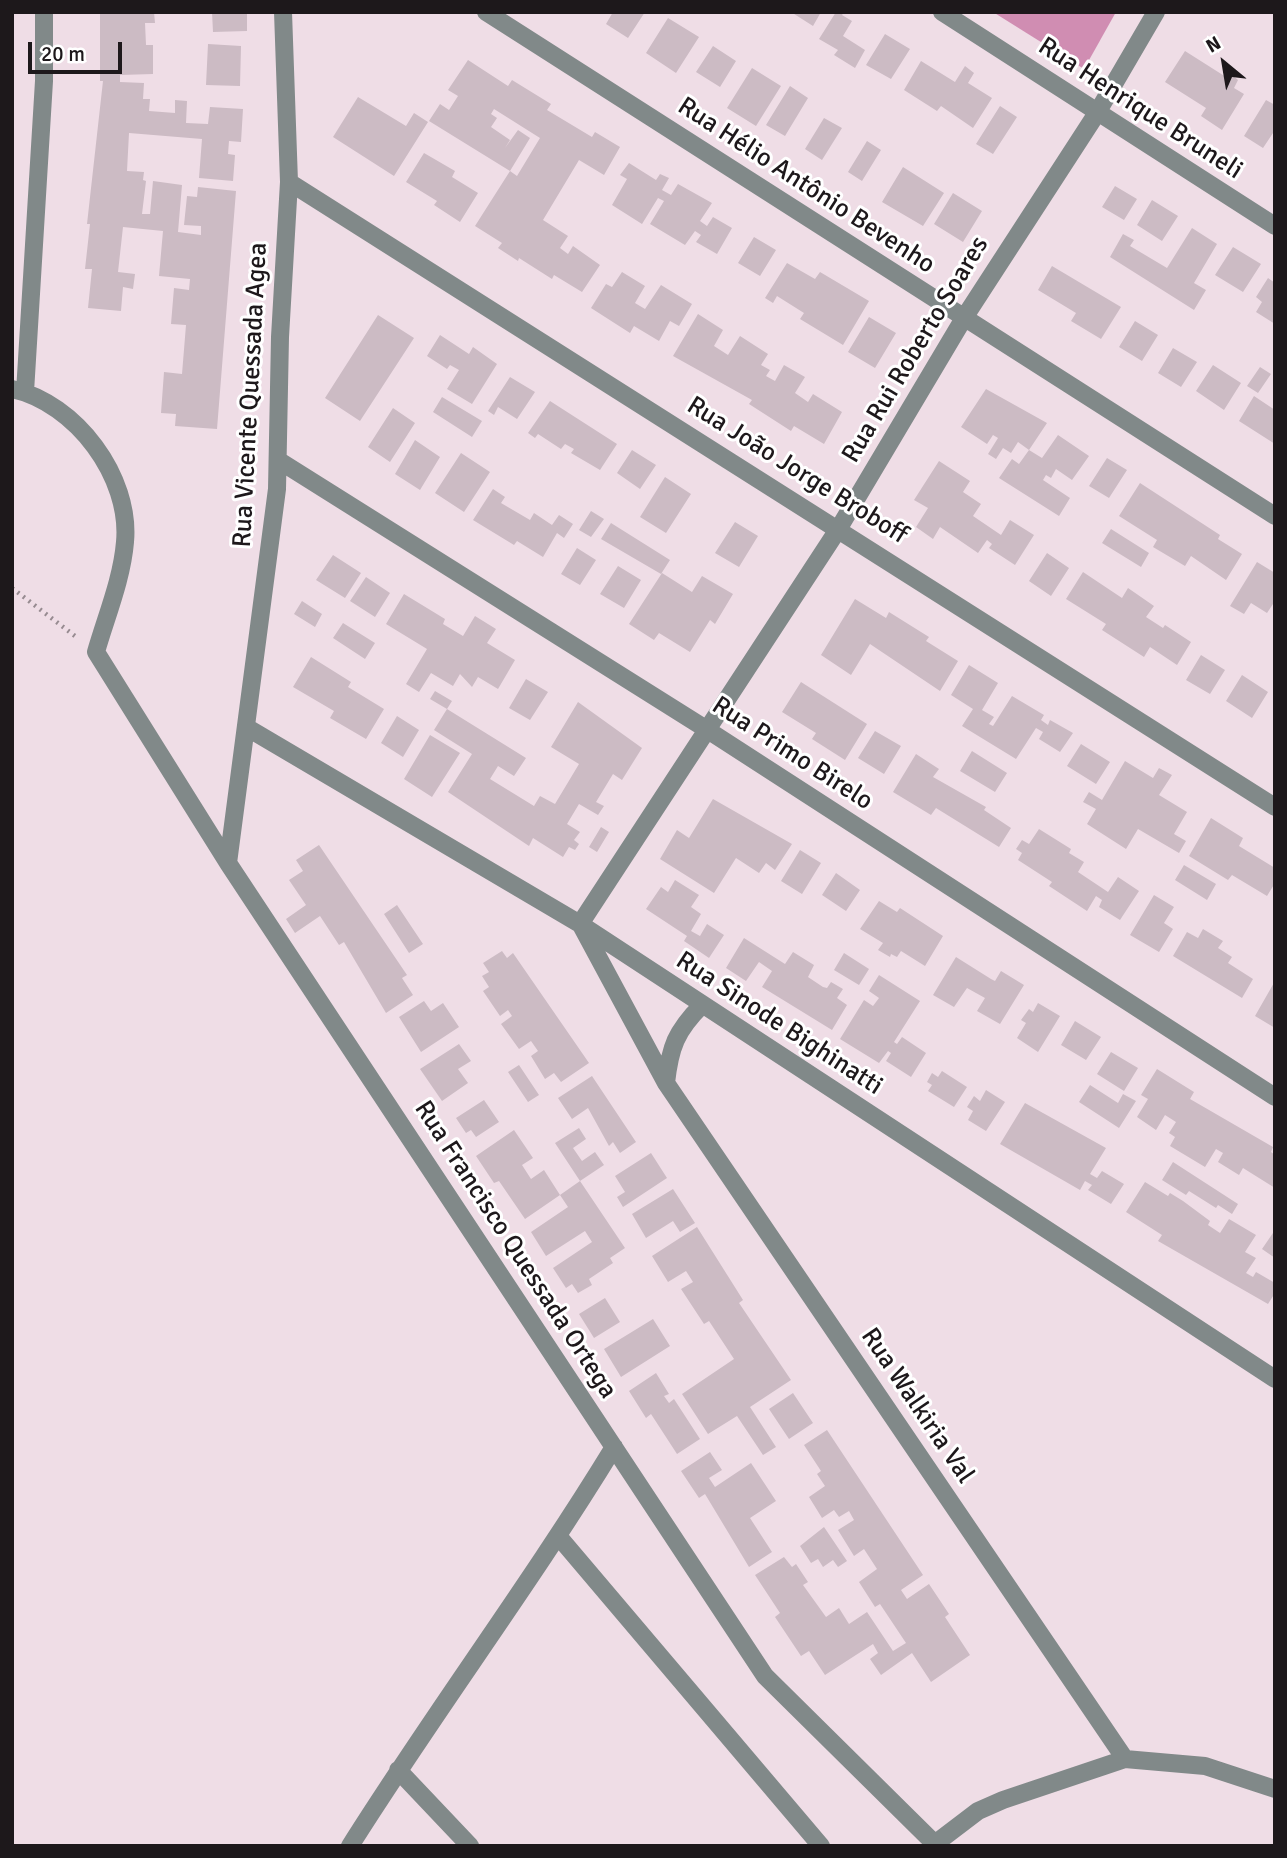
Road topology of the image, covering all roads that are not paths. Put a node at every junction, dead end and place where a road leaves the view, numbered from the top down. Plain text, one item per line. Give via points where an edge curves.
1 (44, 12) edge
2 (282, 12) edge
3 (486, 12) edge
4 (942, 12) edge
5 (1156, 12) edge
6 (1097, 113) junction
7 (289, 182) junction
8 (1275, 226) edge
9 (964, 318) junction
10 (19, 390) edge
11 (278, 460) junction
12 (1275, 516) edge
13 (839, 528) junction
14 (246, 727) junction
15 (706, 729) junction
16 (1275, 807) edge
17 (228, 863) junction
18 (580, 924) junction
19 (702, 1005) junction
20 (666, 1083) junction
21 (1275, 1097) edge
22 (1275, 1380) edge
23 (614, 1447) junction
24 (559, 1537) junction
25 (1125, 1759) junction
26 (398, 1770) junction
27 (1275, 1789) edge
28 (933, 1844) edge
29 (350, 1846) edge
30 (470, 1846) edge
31 (821, 1846) edge

1 - 10 street via 44,82
2 - 7 street, Rua Vicente Quessada Agea
3 - 9 street, Rua Hélio Antônio Bevenho
4 - 6 street, Rua Henrique Bruneli
5 - 6 street, Rua Rui Roberto Soares
6 - 8 street, Rua Henrique Bruneli
6 - 9 street, Rua Rui Roberto Soares
7 - 11 street, Rua Vicente Quessada Agea
7 - 13 street, Rua João Jorge Broboff
9 - 12 street, Rua Hélio Antônio Bevenho
9 - 13 street, Rua Rui Roberto Soares
10 - 17 street, Rua Francisco Quessada Ortega via 46,401 81,431 110,472 123,512 125,542 96,652
11 - 14 street, Rua Vicente Quessada Agea
11 - 15 street, Rua Primo Birelo
13 - 15 street, Rua Rui Roberto Soares
13 - 16 street, Rua João Jorge Broboff
14 - 17 street, Rua Vicente Quessada Agea
14 - 18 street, Rua Sinode Bighinatti
15 - 18 street, Rua Rui Roberto Soares
15 - 21 street, Rua Primo Birelo
17 - 23 street, Rua Francisco Quessada Ortega
18 - 19 street, Rua Sinode Bighinatti
18 - 20 street, Rua Walkiria Val
19 - 20 street via 684,1023 670,1050
19 - 22 street, Rua Sinode Bighinatti
20 - 25 street, Rua Walkiria Val
23 - 24 street
23 - 28 street, Rua Francisco Quessada Ortega via 765,1676
24 - 26 street
24 - 31 street
25 - 27 street via 1205,1766
25 - 28 street via 978,1811
26 - 29 street
26 - 30 street

